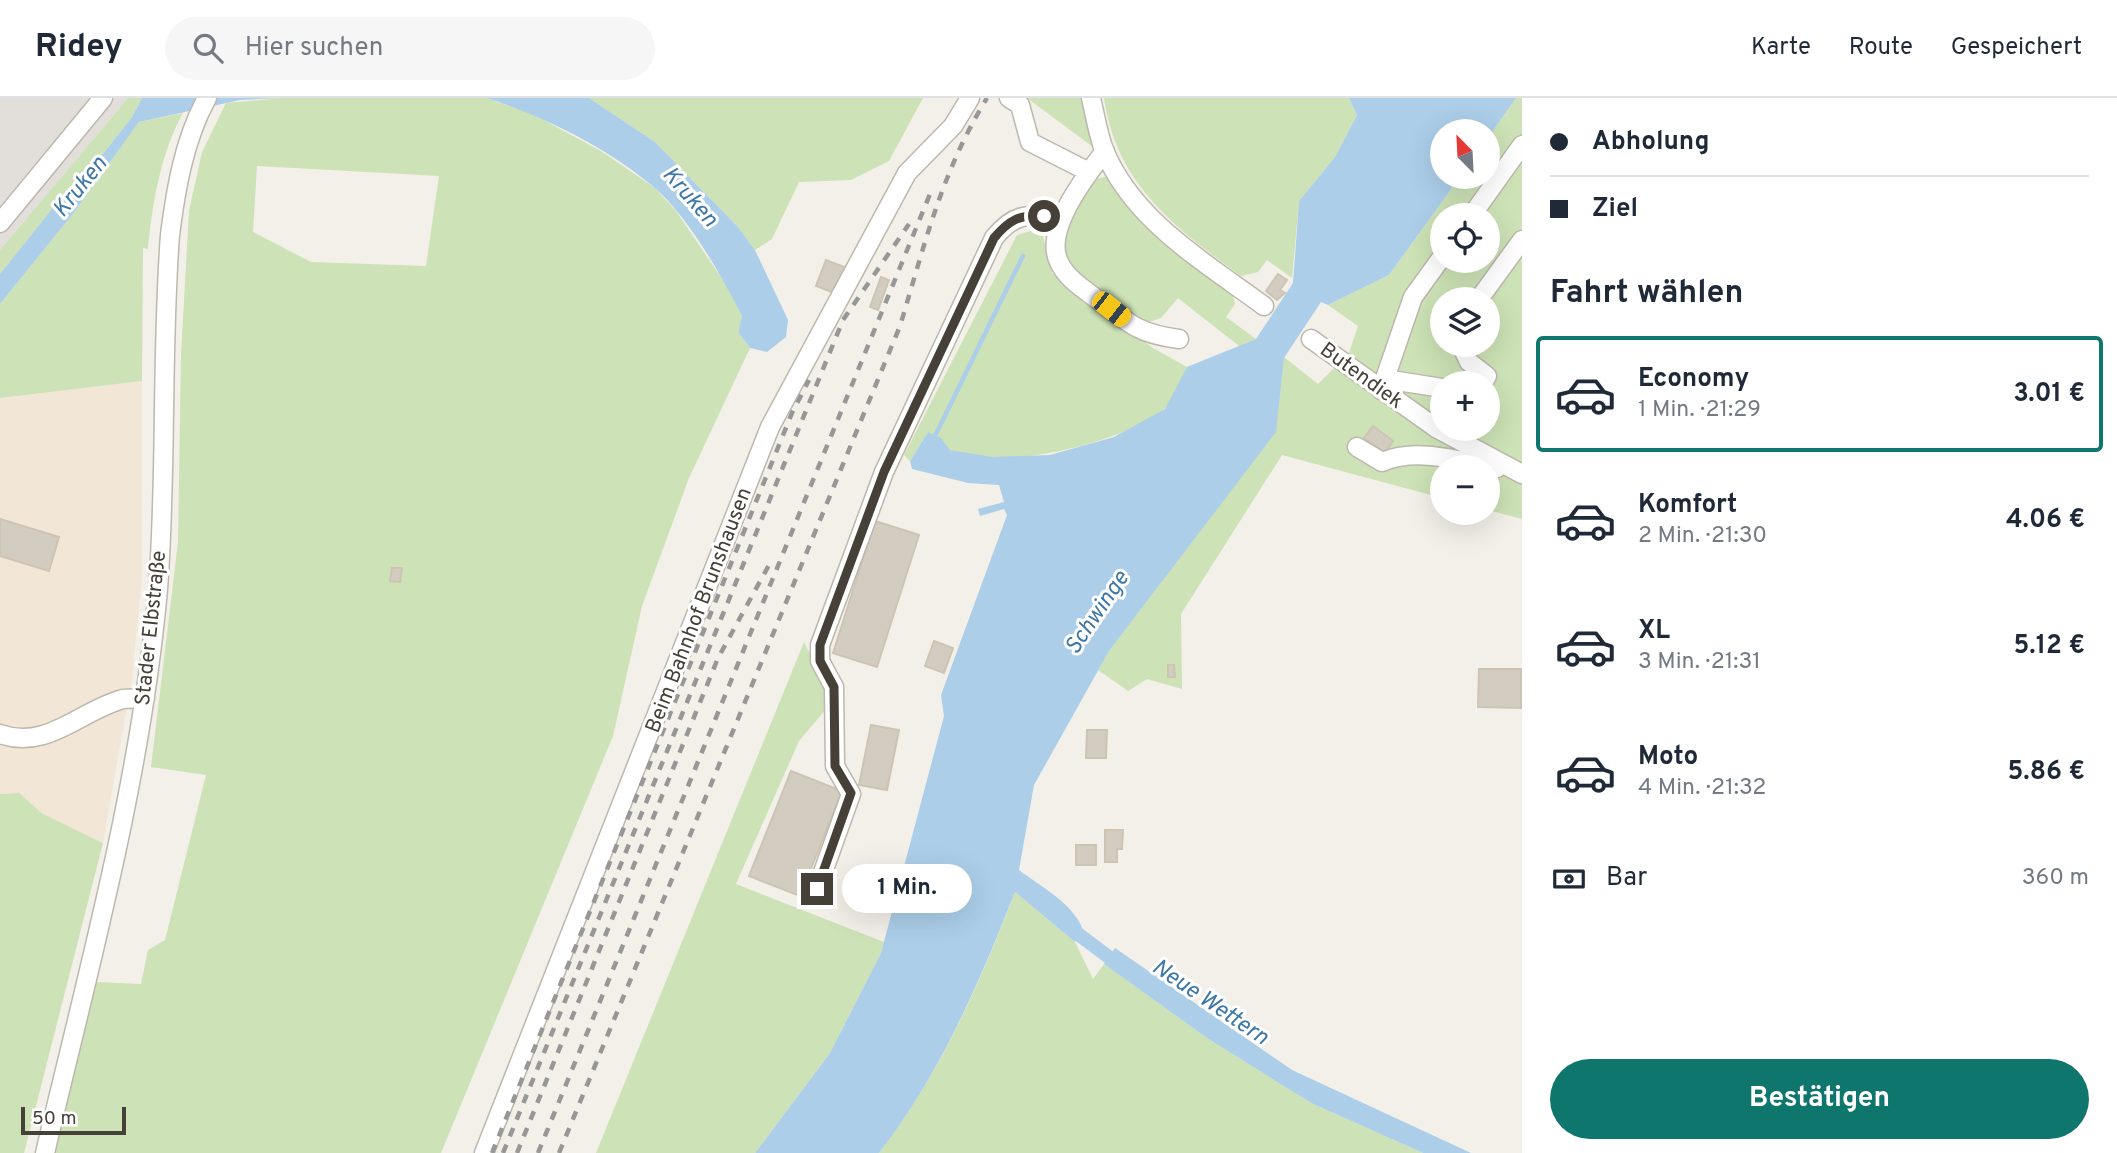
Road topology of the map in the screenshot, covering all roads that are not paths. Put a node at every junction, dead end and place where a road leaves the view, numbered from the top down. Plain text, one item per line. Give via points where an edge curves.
1 (103, 98) edge
2 (970, 98) edge
3 (1009, 98) edge
4 (1091, 98) edge
5 (203, 106) edge
6 (1522, 145) edge
7 (1105, 150) junction
8 (1089, 172) junction
9 (1481, 203) edge
10 (1062, 218) junction
11 (0, 223) edge
12 (1522, 240) edge
13 (1430, 273) edge
14 (1488, 287) edge
15 (1264, 306) dead end
16 (1179, 339) dead end
17 (1311, 339) dead end
18 (1467, 357) edge
19 (1481, 371) edge
20 (1383, 384) junction
21 (1430, 387) edge
22 (1357, 447) dead end
23 (1517, 472) edge
24 (145, 698) junction
25 (0, 734) edge
26 (817, 889) dead end
27 (45, 1153) edge
28 (484, 1153) edge

1 - 11 street
2 - 28 street, Beim Bahnhof Brunshausen via 953,126 907,173 770,427
3 - 8 street via 1020,105 1030,142
4 - 7 street
5 - 24 street, Stader Elbstraße via 176,190 170,235 158,587
6 - 9 street
7 - 8 street
7 - 15 street via 1144,211 1173,239
8 - 10 street
10 - 16 street via 1055,242 1058,261 1068,276 1132,326 1149,335
10 - 26 street via 1026,215 1007,222 994,238 884,472 820,645 820,661 834,687 835,766 851,793
12 - 14 street
13 - 20 street via 1413,297
17 - 20 street, Butendiek
18 - 19 street
20 - 21 street
20 - 23 street, Butendiek via 1436,428
22 - 23 street via 1382,462 1401,454 1420,455
24 - 25 street via 123,699 62,729 36,736
24 - 27 street, Stader Elbstraße via 122,828

